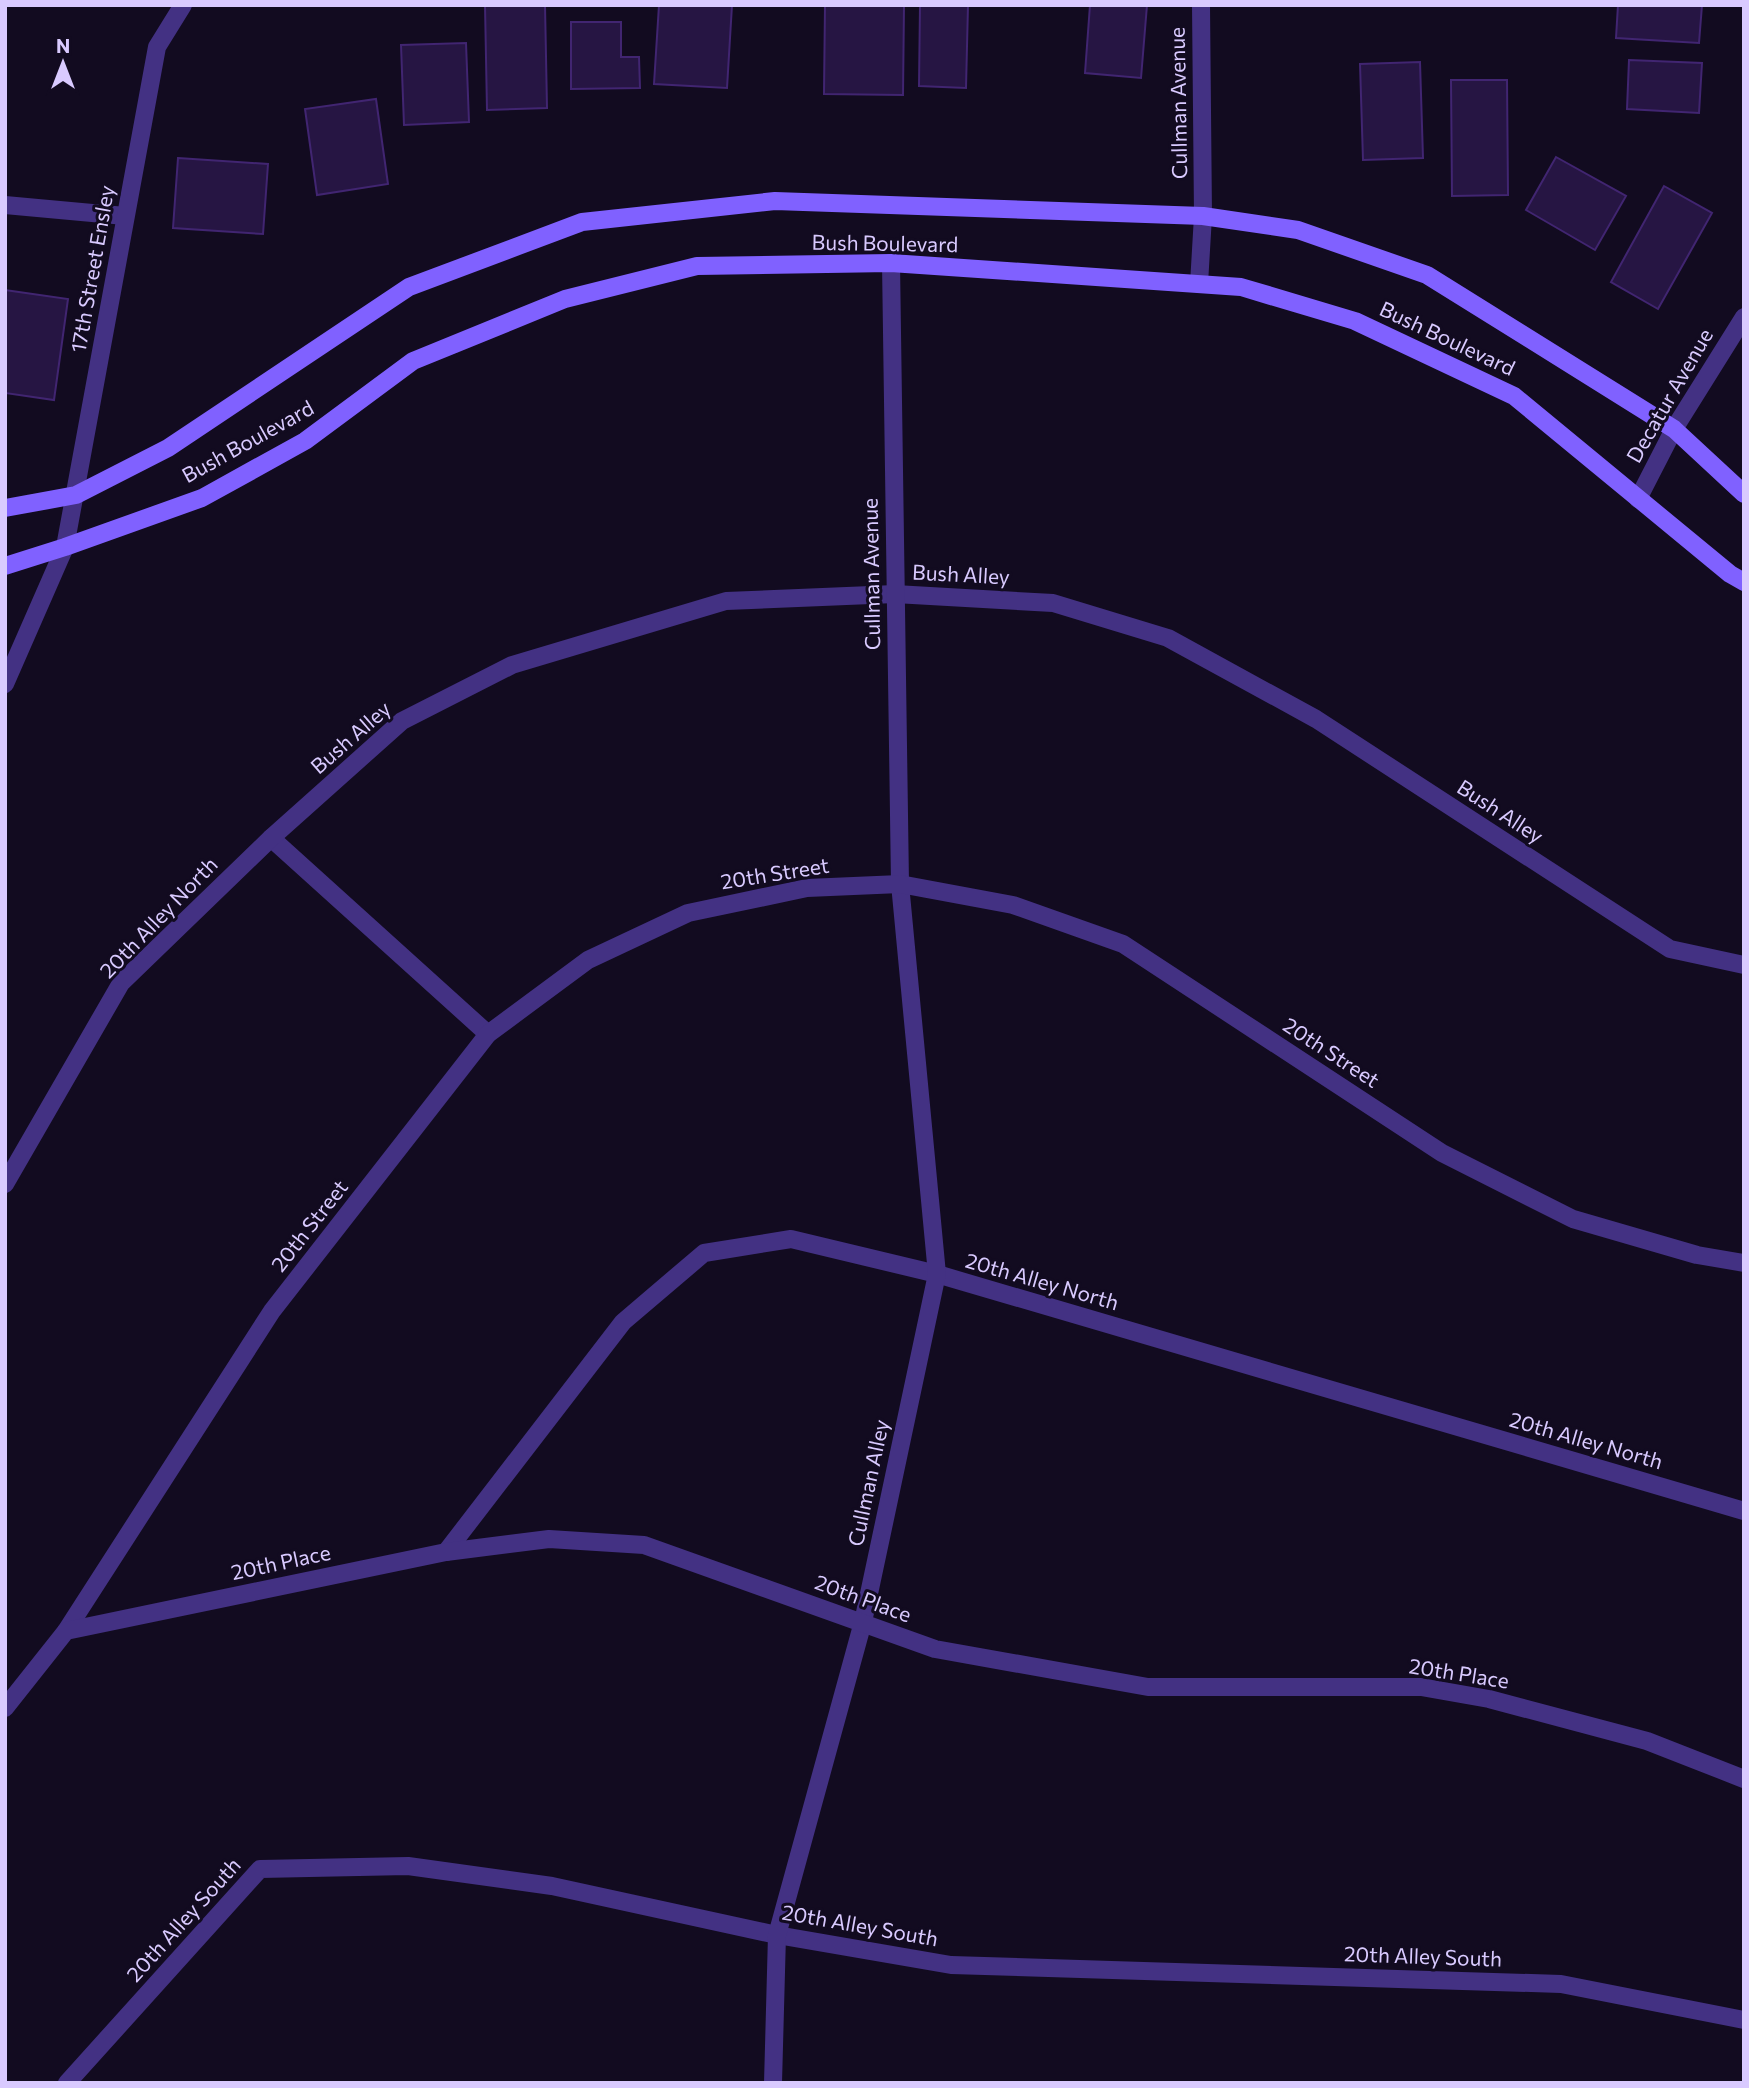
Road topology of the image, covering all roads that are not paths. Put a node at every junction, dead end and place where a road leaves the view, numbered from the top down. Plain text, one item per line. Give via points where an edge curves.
1 (183, 5) edge
2 (1201, 5) edge
3 (5, 205) edge
4 (125, 216) junction
5 (1203, 216) junction
6 (891, 263) junction
7 (1199, 284) junction
8 (1744, 317) edge
9 (1674, 429) junction
10 (1744, 494) edge
11 (76, 495) junction
12 (1637, 499) junction
13 (5, 508) edge
14 (65, 547) junction
15 (5, 566) edge
16 (1744, 582) edge
17 (895, 594) junction
18 (5, 684) edge
19 (271, 838) junction
20 (900, 884) junction
21 (1744, 965) edge
22 (488, 1034) junction
23 (5, 1184) edge
24 (1744, 1264) edge
25 (937, 1274) junction
26 (1744, 1511) edge
27 (446, 1552) junction
28 (863, 1622) junction
29 (66, 1631) junction
30 (5, 1708) edge
31 (1744, 1779) edge
32 (777, 1935) junction
33 (1744, 2020) edge
34 (66, 2083) edge
35 (773, 2083) edge

1 - 4 street, 17th Street Ensley via 157,47
2 - 5 street, Cullman Avenue
3 - 4 street
4 - 11 street, 17th Street Ensley
5 - 7 street, Cullman Avenue
5 - 9 main road, Bush Boulevard via 1298,230 1427,275
5 - 11 main road, Bush Boulevard via 775,201 582,222 409,287 168,448
6 - 7 main road, Bush Boulevard
6 - 14 main road, Bush Boulevard via 697,266 565,299 413,361 304,441 202,498
6 - 17 street, Cullman Avenue
7 - 12 main road, Bush Boulevard via 1241,287 1355,321 1514,396
8 - 9 street, Decatur Avenue
9 - 10 main road, Bush Boulevard
9 - 12 street, Decatur Avenue
11 - 13 main road, Bush Boulevard
11 - 14 street, 17th Street Ensley
12 - 16 main road, Bush Boulevard
14 - 15 main road, Bush Boulevard
14 - 18 street
17 - 19 street, Bush Alley via 726,601 512,665 402,721
17 - 20 street, Cullman Avenue
17 - 21 street, Bush Alley via 1053,603 1168,638 1316,719 1670,949
19 - 22 street
19 - 23 street, 20th Alley North via 121,983
20 - 22 street, 20th Street via 807,888 688,913 588,960
20 - 24 street, 20th Street via 1013,905 1123,944 1442,1153 1573,1219
20 - 25 street, Cullman Alley
22 - 29 street, 20th Street via 272,1311
25 - 26 street, 20th Alley North
25 - 27 street, 20th Alley North via 791,1239 704,1253 623,1322
25 - 28 street, Cullman Alley
27 - 28 street, 20th Place via 549,1539 644,1545
27 - 29 street, 20th Place
28 - 31 street, 20th Place via 935,1649 1148,1687 1421,1687 1489,1699 1647,1741
28 - 32 street, Cullman Alley
29 - 30 street
32 - 33 street, 20th Alley South via 951,1965 1561,1984
32 - 34 street, 20th Alley South via 552,1886 408,1866 260,1869
32 - 35 street, Cullman Alley

